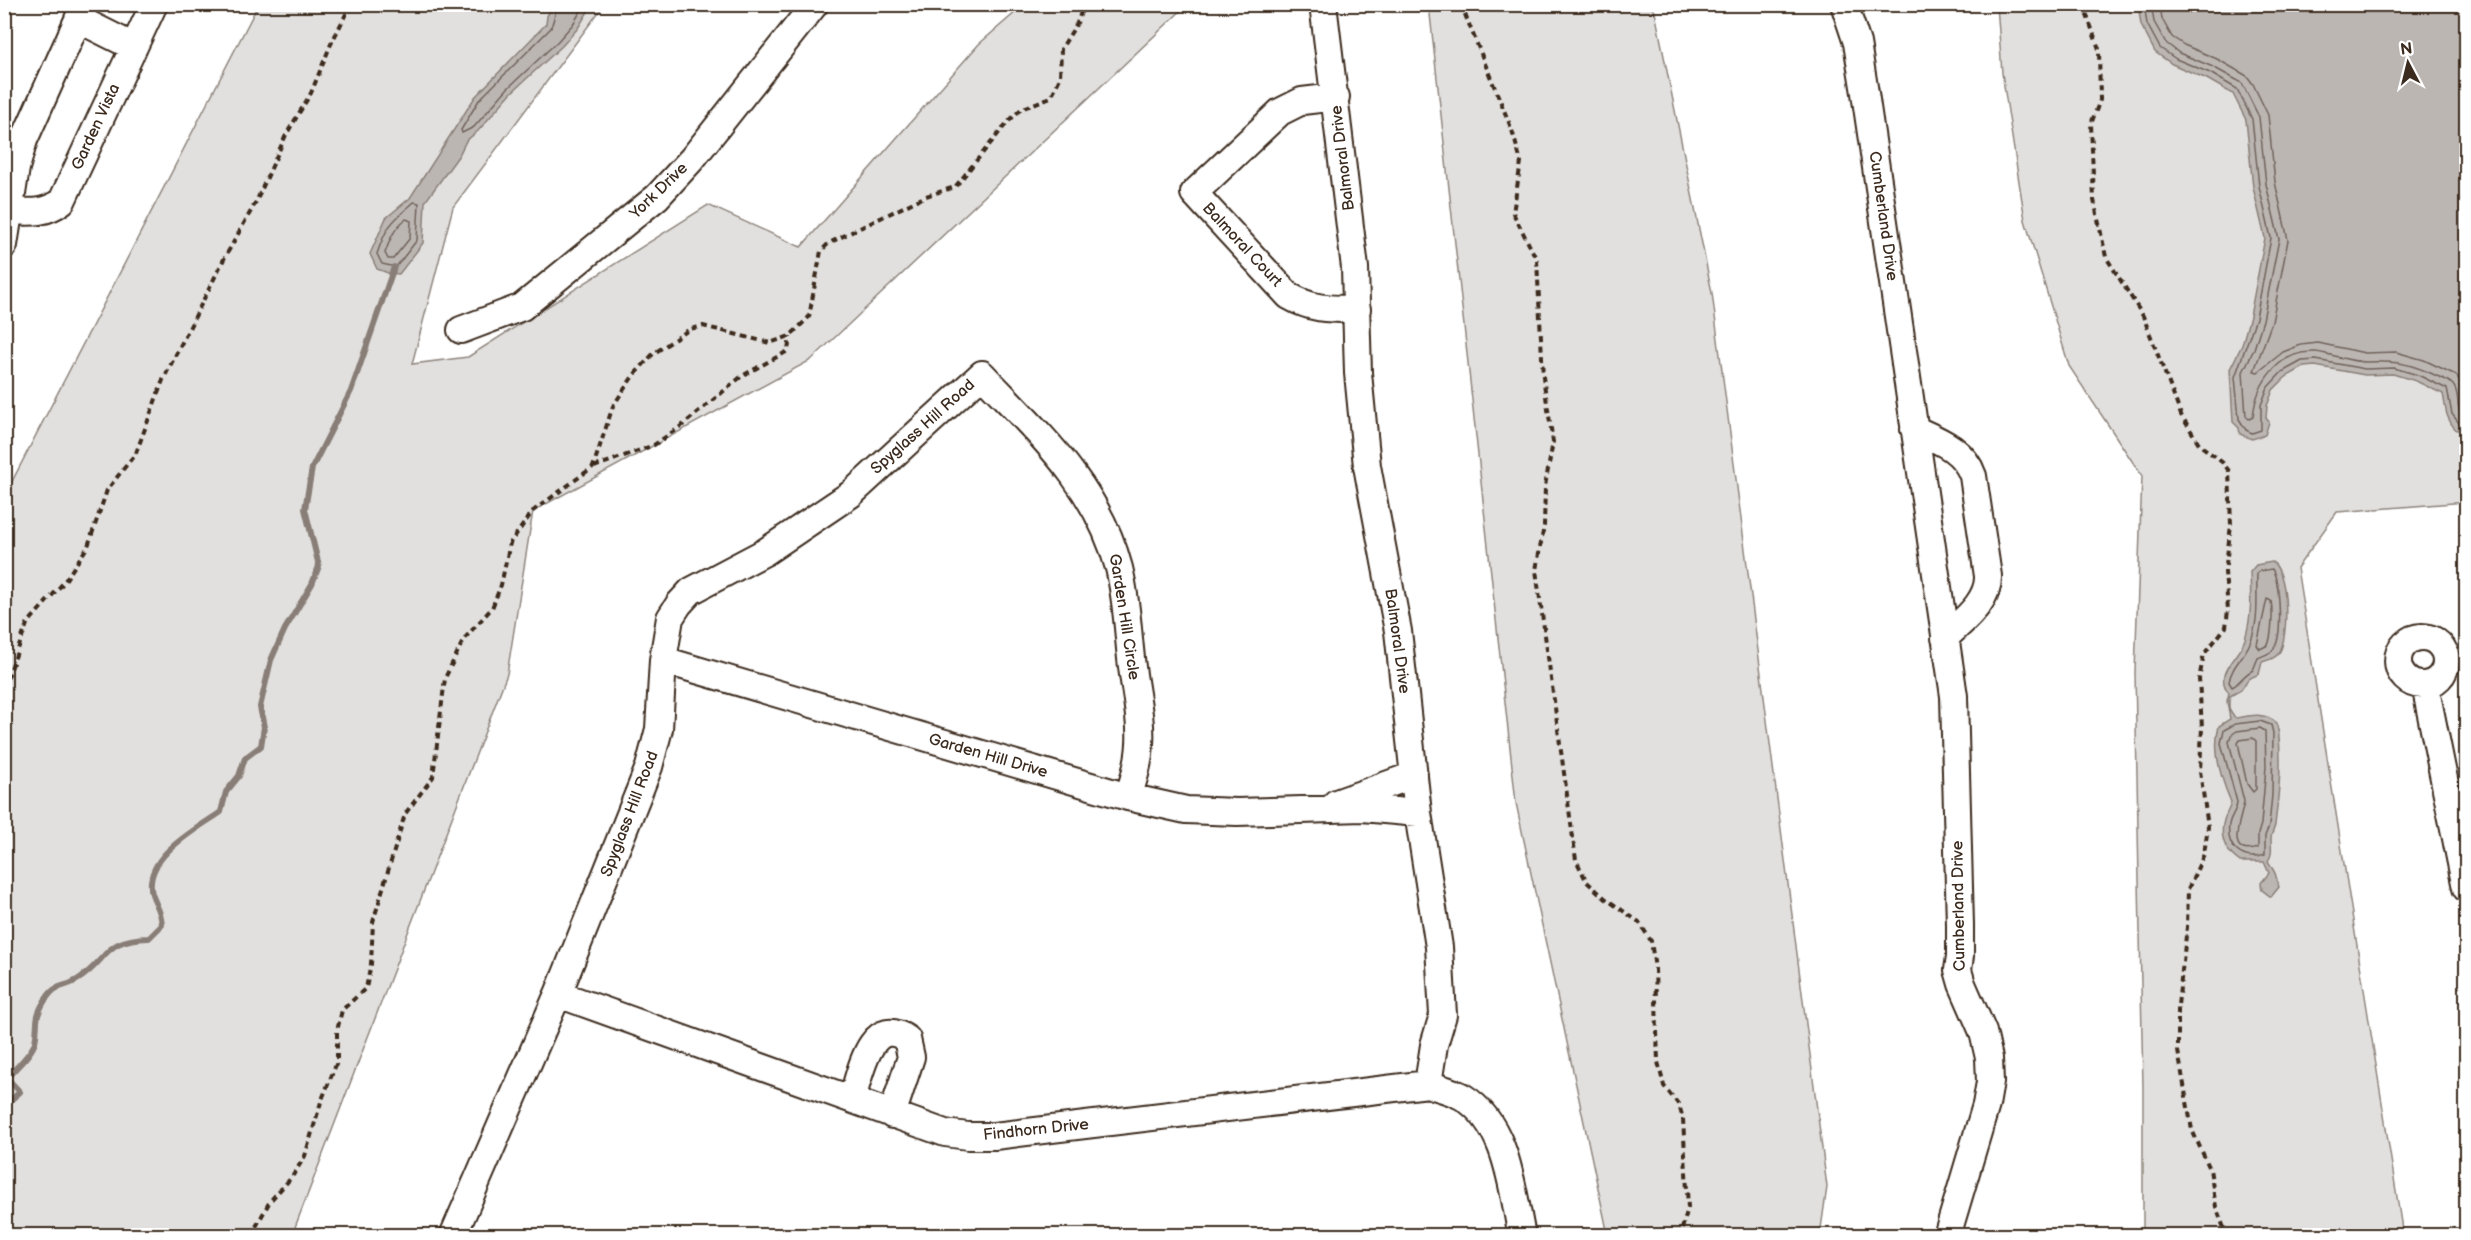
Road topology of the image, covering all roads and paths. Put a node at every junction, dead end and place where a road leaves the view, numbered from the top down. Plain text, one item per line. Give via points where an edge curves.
1 (154, 4) edge
2 (351, 4) edge
3 (815, 4) edge
4 (1084, 4) edge
5 (1323, 4) edge
6 (1466, 4) edge
7 (1844, 4) edge
8 (2083, 4) edge
9 (82, 12) edge
10 (134, 47) junction
11 (1336, 97) junction
12 (14, 137) edge
13 (10, 211) junction
14 (4, 245) edge
15 (1357, 309) junction
16 (461, 330) dead end
17 (790, 336) junction
18 (982, 374) joint
19 (1914, 429) junction
20 (593, 467) junction
21 (1945, 638) junction
22 (663, 660) junction
23 (2425, 685) dead end
24 (4, 688) edge
25 (1414, 775) junction
26 (1128, 797) junction
27 (1319, 809) junction
28 (1418, 813) junction
29 (2466, 888) edge
30 (558, 994) junction
31 (1428, 1084) junction
32 (852, 1099) junction
33 (892, 1114) junction
34 (251, 1236) edge
35 (453, 1236) edge
36 (1522, 1236) edge
37 (1680, 1236) edge
38 (1947, 1236) edge
39 (2227, 1236) edge

1 - 10 street, Garden Vista
2 - 24 path via 311,93 163,380 136,453 106,490 88,546 64,582 27,624
3 - 16 street, York Drive via 692,159 657,197 522,307
4 - 17 path via 1061,49 1060,78 1051,97 1021,109 955,187 926,196 829,243 821,251 809,317
5 - 11 street, Balmoral Drive
6 - 37 path via 1464,12 1512,129 1521,162 1513,213 1537,260 1543,377 1553,442 1536,570 1576,860 1587,882 1639,921 1651,941 1658,1062 1664,1086 1680,1105 1683,1119 1688,1208
7 - 19 street, Cumberland Drive via 1857,44
8 - 39 path via 2099,49 2100,100 2091,124 2094,200 2106,257 2143,316 2181,416 2200,445 2229,471 2231,525 2225,572 2226,627 2205,654 2199,679 2200,771 2208,827 2204,854 2188,889 2178,1005 2178,1051 2192,1130 2210,1169 2216,1207
9 - 10 street
9 - 12 street
10 - 13 street, Garden Vista via 62,201 41,212
11 - 15 street, Balmoral Drive
11 - 15 street, Balmoral Court via 1302,101 1280,112 1194,193 1289,296 1316,308
12 - 13 street via 16,168
13 - 14 street
15 - 25 street, Balmoral Drive via 1363,435 1398,631
17 - 20 path via 788,351 742,376 654,445
17 - 20 path via 770,343 703,326 690,329 653,354 633,376 613,406
18 - 22 street, Spyglass Hill Road via 850,494 765,552 691,591 670,618
18 - 26 street, Garden Hill Circle via 1075,475 1111,543 1120,571 1141,742
19 - 21 street, Cumberland Drive
19 - 21 street via 1946,443 1969,464 1985,554 1986,591
20 - 34 path via 533,511 510,543 492,608 464,639 446,678 433,777 405,814 373,922 366,988 342,1010 337,1062 305,1156 292,1178 270,1201
21 - 38 street, Cumberland Drive via 1954,707 1958,970 1983,1032 1990,1082
22 - 26 street, Garden Hill Drive
22 - 30 street, Spyglass Hill Road via 656,745
23 - 29 street
25 - 27 street, Garden Hill Drive
25 - 28 street, Balmoral Drive
26 - 27 street, Garden Hill Drive via 1186,810
27 - 28 street, Garden Hill Drive
28 - 31 street, Balmoral Drive via 1443,982 1443,1015
30 - 32 street, Findhorn Drive
30 - 35 street, Spyglass Hill Road
31 - 33 street, Findhorn Drive via 994,1136 945,1133
31 - 36 street via 1461,1096 1489,1122 1505,1161
32 - 33 street, Findhorn Drive
32 - 33 street via 871,1045 879,1035 899,1034 907,1039 911,1057

